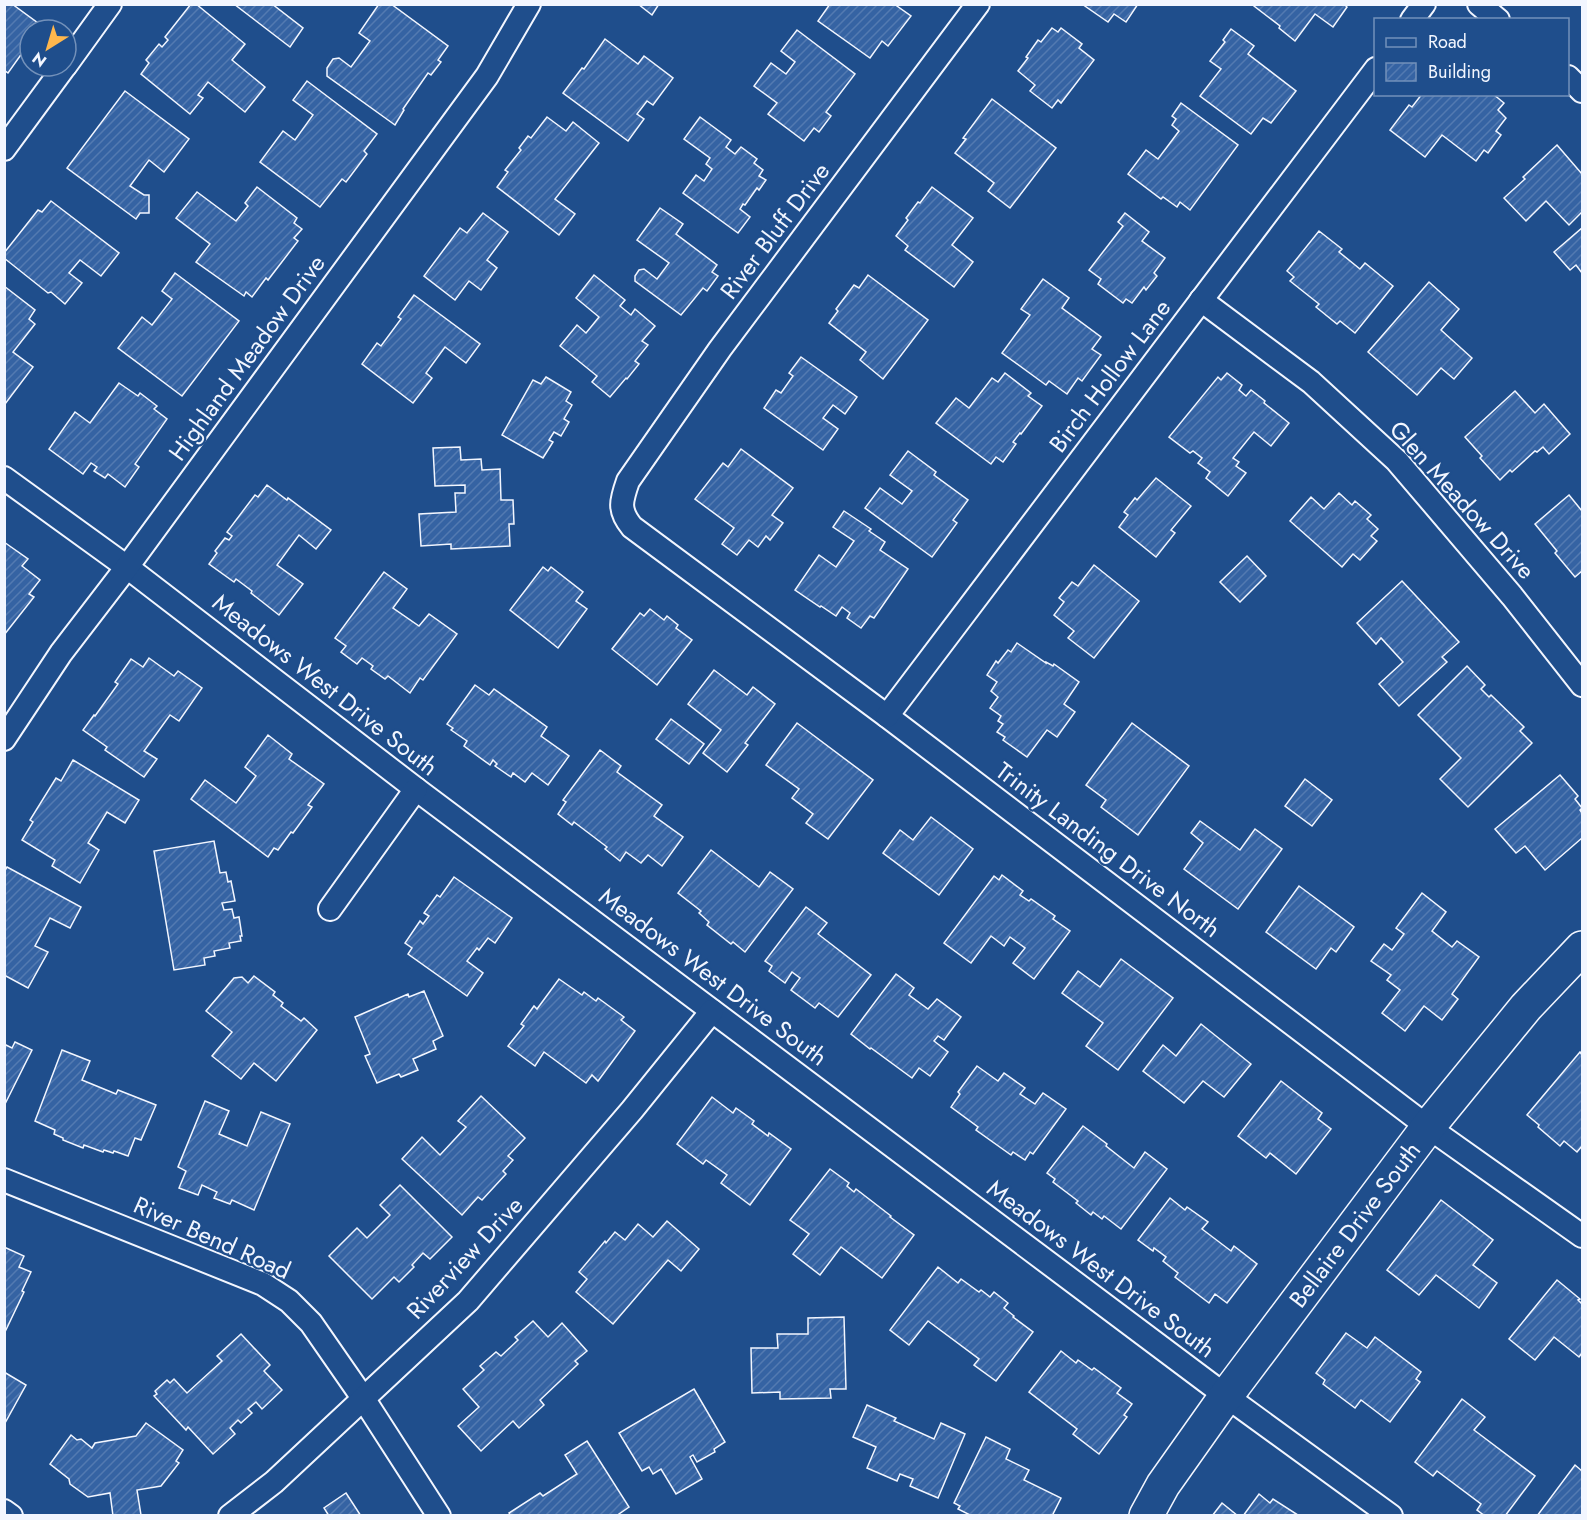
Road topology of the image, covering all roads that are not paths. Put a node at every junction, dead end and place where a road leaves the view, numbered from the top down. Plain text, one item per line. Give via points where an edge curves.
1 (110, 4) edge
2 (529, 4) edge
3 (978, 4) edge
4 (1424, 4) edge
5 (1479, 4) edge
6 (1414, 18) edge
7 (1496, 18) edge
8 (78, 48) edge
9 (1374, 72) edge
10 (56, 78) edge
11 (1569, 78) edge
12 (1582, 91) edge
13 (4, 149) edge
14 (1201, 300) junction
15 (4, 478) edge
16 (623, 494) joint
17 (127, 567) junction
18 (1582, 685) edge
19 (887, 716) junction
20 (4, 740) edge
21 (416, 789) junction
22 (330, 909) dead end
23 (1582, 948) edge
24 (712, 1011) junction
25 (1428, 1127) junction
26 (4, 1180) edge
27 (1582, 1236) edge
28 (1226, 1396) junction
29 (363, 1398) junction
30 (4, 1511) edge
31 (11, 1515) edge
32 (230, 1515) edge
33 (439, 1515) edge
34 (1146, 1515) edge
35 (1391, 1515) edge

1 - 8 street
2 - 17 street, Highland Meadow Drive via 487,76
3 - 16 street, River Bluff Drive via 720,349 628,481
4 - 6 street
5 - 7 street
9 - 14 street, Birch Hollow Lane
10 - 13 street
11 - 12 street
14 - 18 street, Glen Meadow Drive via 1311,382 1397,461
14 - 19 street, Birch Hollow Lane
15 - 17 street, Meadows West Drive South
16 - 19 street, Trinity Landing Drive North via 625,519 632,527
17 - 20 street, Highland Meadow Drive via 61,653
17 - 21 street, Meadows West Drive South
19 - 25 street, Trinity Landing Drive North
21 - 22 street
21 - 24 street, Meadows West Drive South
23 - 25 street, Bellaire Drive South via 1526,1006
24 - 28 street, Meadows West Drive South
24 - 29 street, Riverview Drive via 468,1301
25 - 27 street, Trinity Landing Drive North
25 - 28 street, Bellaire Drive South
26 - 29 street, River Bend Road via 262,1284 289,1300 311,1323
28 - 34 street, Bellaire Drive South
28 - 35 street, Meadows West Drive South
29 - 32 street, Riverview Drive via 274,1482
29 - 33 street, River Bend Road
30 - 31 street

